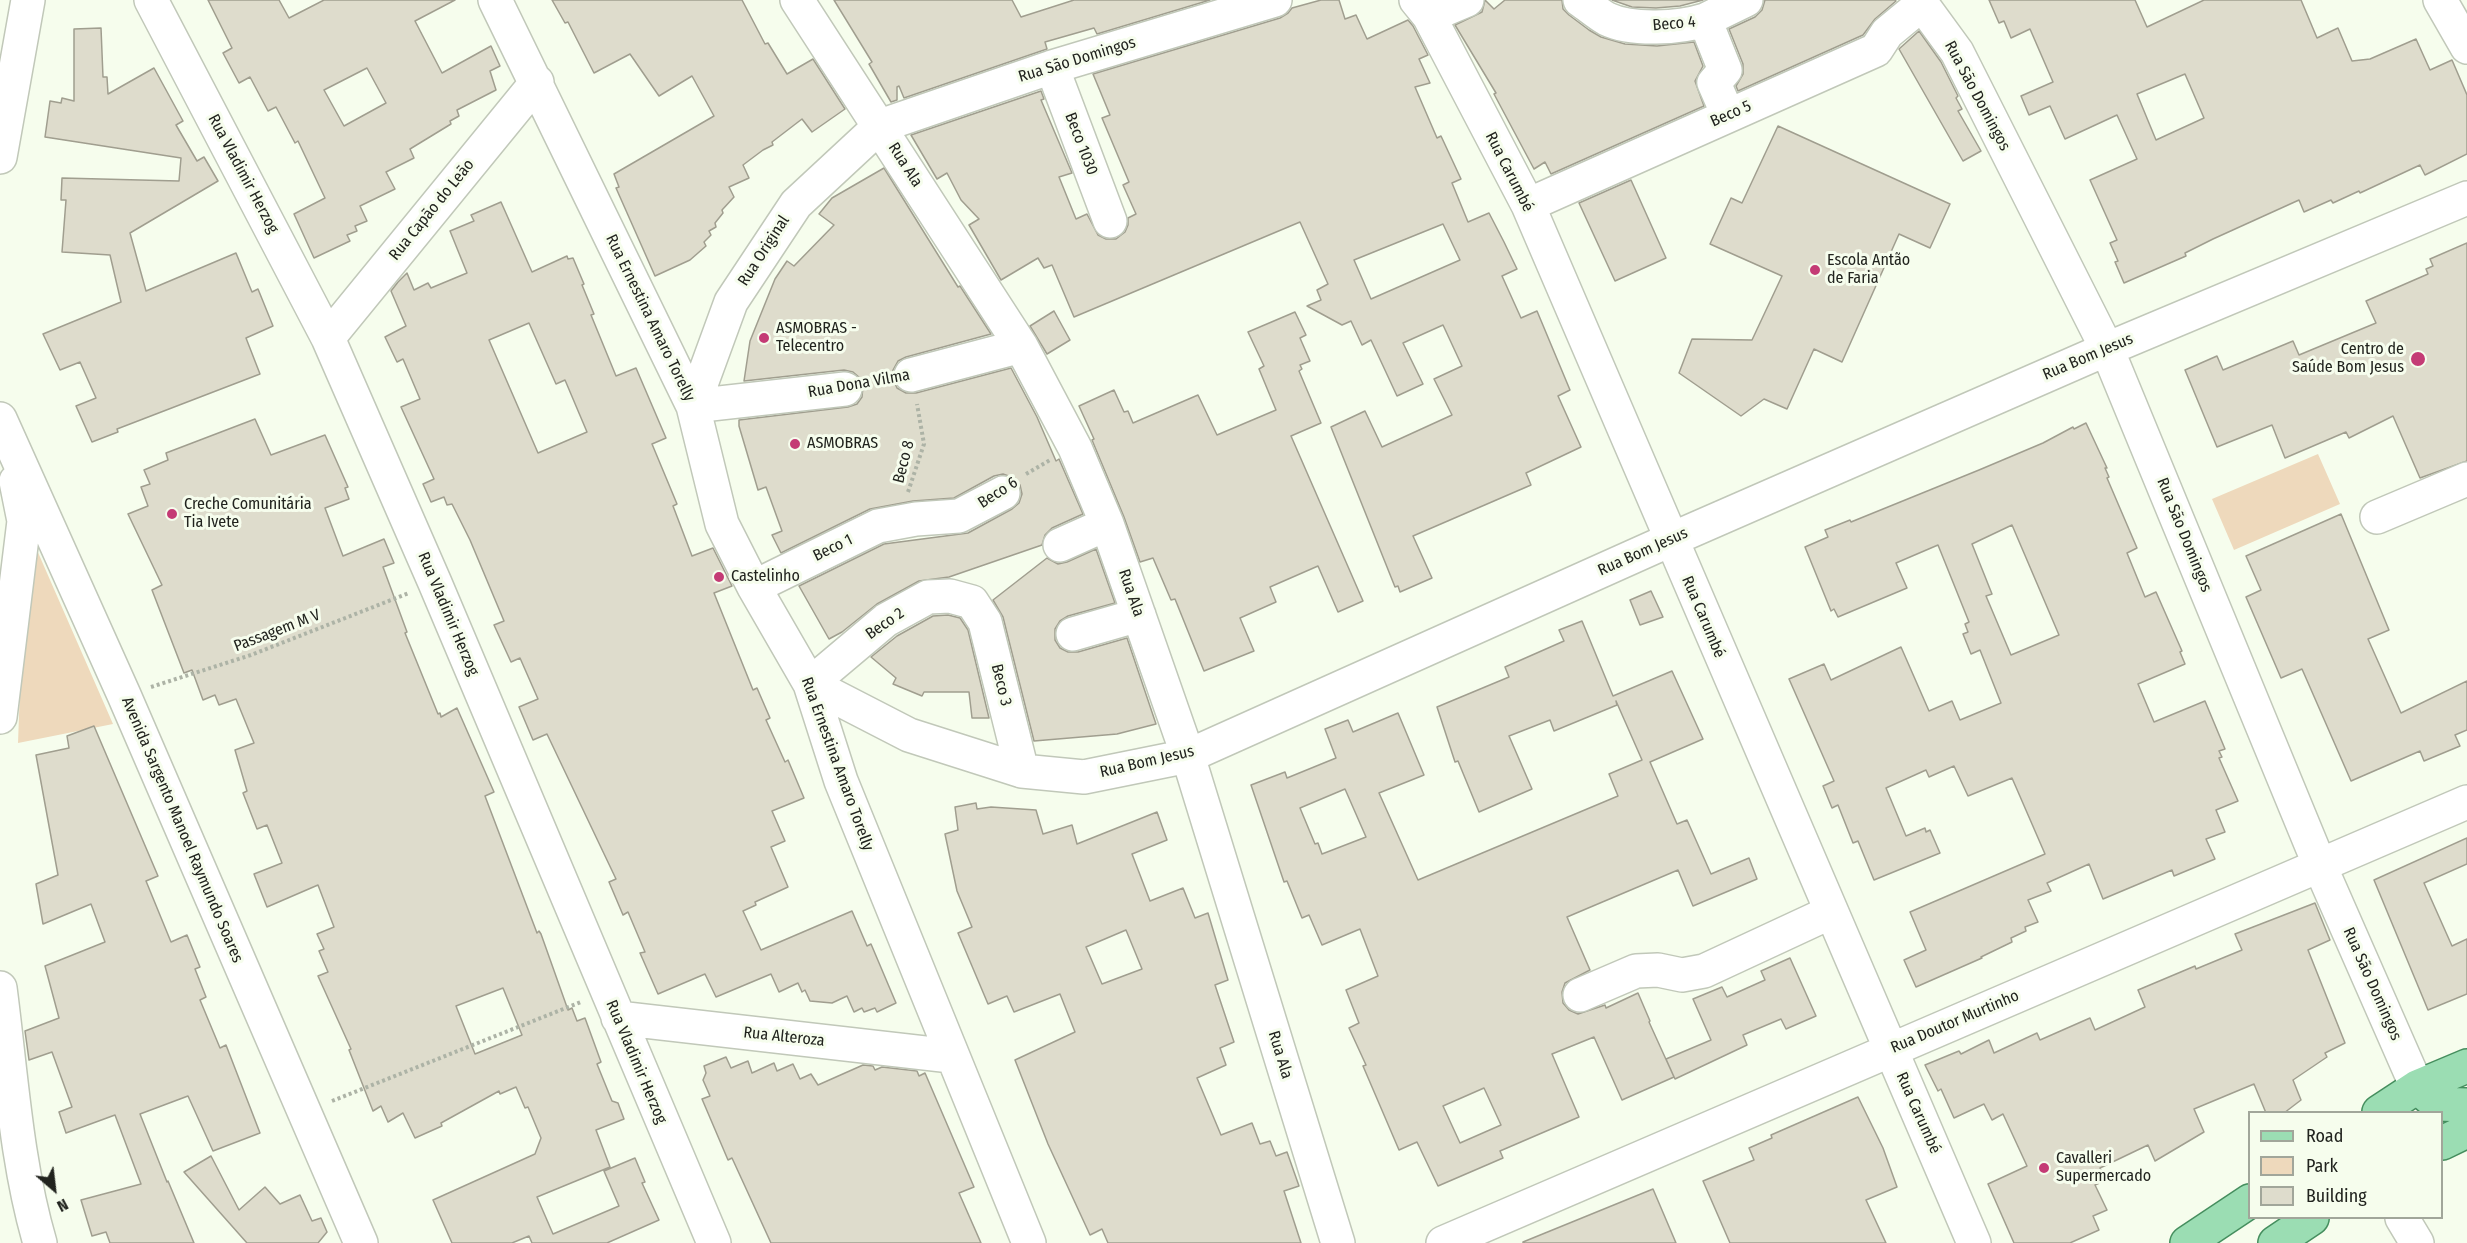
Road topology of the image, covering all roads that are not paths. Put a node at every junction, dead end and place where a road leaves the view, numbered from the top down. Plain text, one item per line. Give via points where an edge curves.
1 (28, 0) edge
2 (151, 0) edge
3 (495, 0) edge
4 (797, 0) edge
5 (1275, 0) edge
6 (1467, 0) edge
7 (1580, 0) edge
8 (1746, 0) edge
9 (2440, 0) edge
10 (1920, 2) edge
11 (1422, 8) edge
12 (1705, 20) junction
13 (2467, 47) edge
14 (1052, 67) junction
15 (537, 82) junction
16 (1728, 115) junction
17 (880, 126) junction
18 (0, 157) edge
19 (2467, 198) edge
20 (1528, 205) junction
21 (1110, 221) dead end
22 (328, 338) junction
23 (1021, 346) junction
24 (2107, 349) junction
25 (911, 375) road end
26 (845, 389) dead end
27 (693, 406) junction
28 (2, 423) edge
29 (2467, 479) edge
30 (1003, 493) road end
31 (2377, 517) dead end
32 (916, 519) joint
33 (1107, 524) junction
34 (1670, 540) junction
35 (1060, 545) dead end
36 (754, 587) junction
37 (972, 602) joint
38 (1139, 615) junction
39 (1073, 634) dead end
40 (810, 684) junction
41 (0, 717) edge
42 (1188, 756) junction
43 (1022, 771) junction
44 (2467, 802) edge
45 (2320, 866) junction
46 (1831, 912) junction
47 (0, 988) edge
48 (1580, 995) dead end
49 (612, 1005) junction
50 (1890, 1049) junction
51 (951, 1056) junction
52 (2467, 1066) edge
53 (2447, 1097) edge
54 (2388, 1111) edge
55 (2467, 1131) edge
56 (2443, 1143) edge
57 (2248, 1202) edge
58 (2311, 1219) edge
59 (2403, 1219) edge
60 (40, 1243) edge
61 (361, 1243) edge
62 (714, 1243) edge
63 (1029, 1243) edge
64 (1338, 1243) edge
65 (1443, 1243) edge
66 (1974, 1243) edge
67 (2187, 1243) edge
68 (2275, 1243) edge
69 (2417, 1243) edge

1 - 18 street
2 - 22 street, Rua Vladimir Herzog
3 - 15 street, Rua Ernestina Amaro Torelly
4 - 17 street, Rua Ala
5 - 14 street, Rua São Domingos
6 - 11 street
7 - 12 street, Beco 4 via 1609,20 1652,28
8 - 12 street
9 - 13 street
10 - 16 street, Beco 5 via 1887,33 1876,50
10 - 24 street, Rua São Domingos via 1957,52
11 - 20 street, Rua Carumbé
12 - 16 street, Beco 4 via 1725,70 1714,84
14 - 17 street, Rua São Domingos
14 - 21 street, Beco 1030
15 - 22 street, Rua Capão do Leão
15 - 27 street, Rua Ernestina Amaro Torelly
16 - 20 street, Beco 5
17 - 23 street, Rua Ala
17 - 27 street, Rua Original via 796,204 731,302
19 - 24 street, Rua Bom Jesus
20 - 34 street, Rua Carumbé
22 - 49 street, Rua Vladimir Herzog
23 - 25 street, Rua Dona Vilma
23 - 33 street, Rua Ala via 1075,448
24 - 34 street, Rua Bom Jesus
24 - 45 street, Rua São Domingos
26 - 27 street, Rua Dona Vilma
27 - 36 street, Rua Ernestina Amaro Torelly via 722,524
28 - 41 street via 24,521
28 - 61 street, Avenida Sargento Manoel Raymundo Soares
29 - 31 street
30 - 32 street, Beco 6 via 959,516
32 - 36 street, Beco 1 via 878,526
33 - 35 street
33 - 38 street, Rua Ala
34 - 42 street, Rua Bom Jesus
34 - 46 street, Rua Carumbé
36 - 40 street, Rua Ernestina Amaro Torelly
37 - 40 street, Beco 2 via 950,596 928,597 886,620
37 - 43 street, Beco 3 via 986,622
38 - 39 street
38 - 42 street, Rua Ala
40 - 43 street, Rua Bom Jesus via 909,735
40 - 51 street, Rua Ernestina Amaro Torelly via 841,781
42 - 43 street, Rua Bom Jesus via 1084,777
42 - 64 street, Rua Ala
44 - 45 street, Rua Doutor Murtinho
45 - 50 street, Rua Doutor Murtinho
45 - 53 street, Rua São Domingos
46 - 48 street via 1704,971 1682,975 1636,971
46 - 50 street, Rua Carumbé
47 - 60 street via 21,1150
49 - 51 street, Rua Alteroza
49 - 62 street, Rua Vladimir Herzog
50 - 65 street, Rua Doutor Murtinho
50 - 66 street, Rua Carumbé
51 - 63 street, Rua Ernestina Amaro Torelly
52 - 53 main road
53 - 54 main road
55 - 56 main road
57 - 67 main road
58 - 68 main road
59 - 69 street

